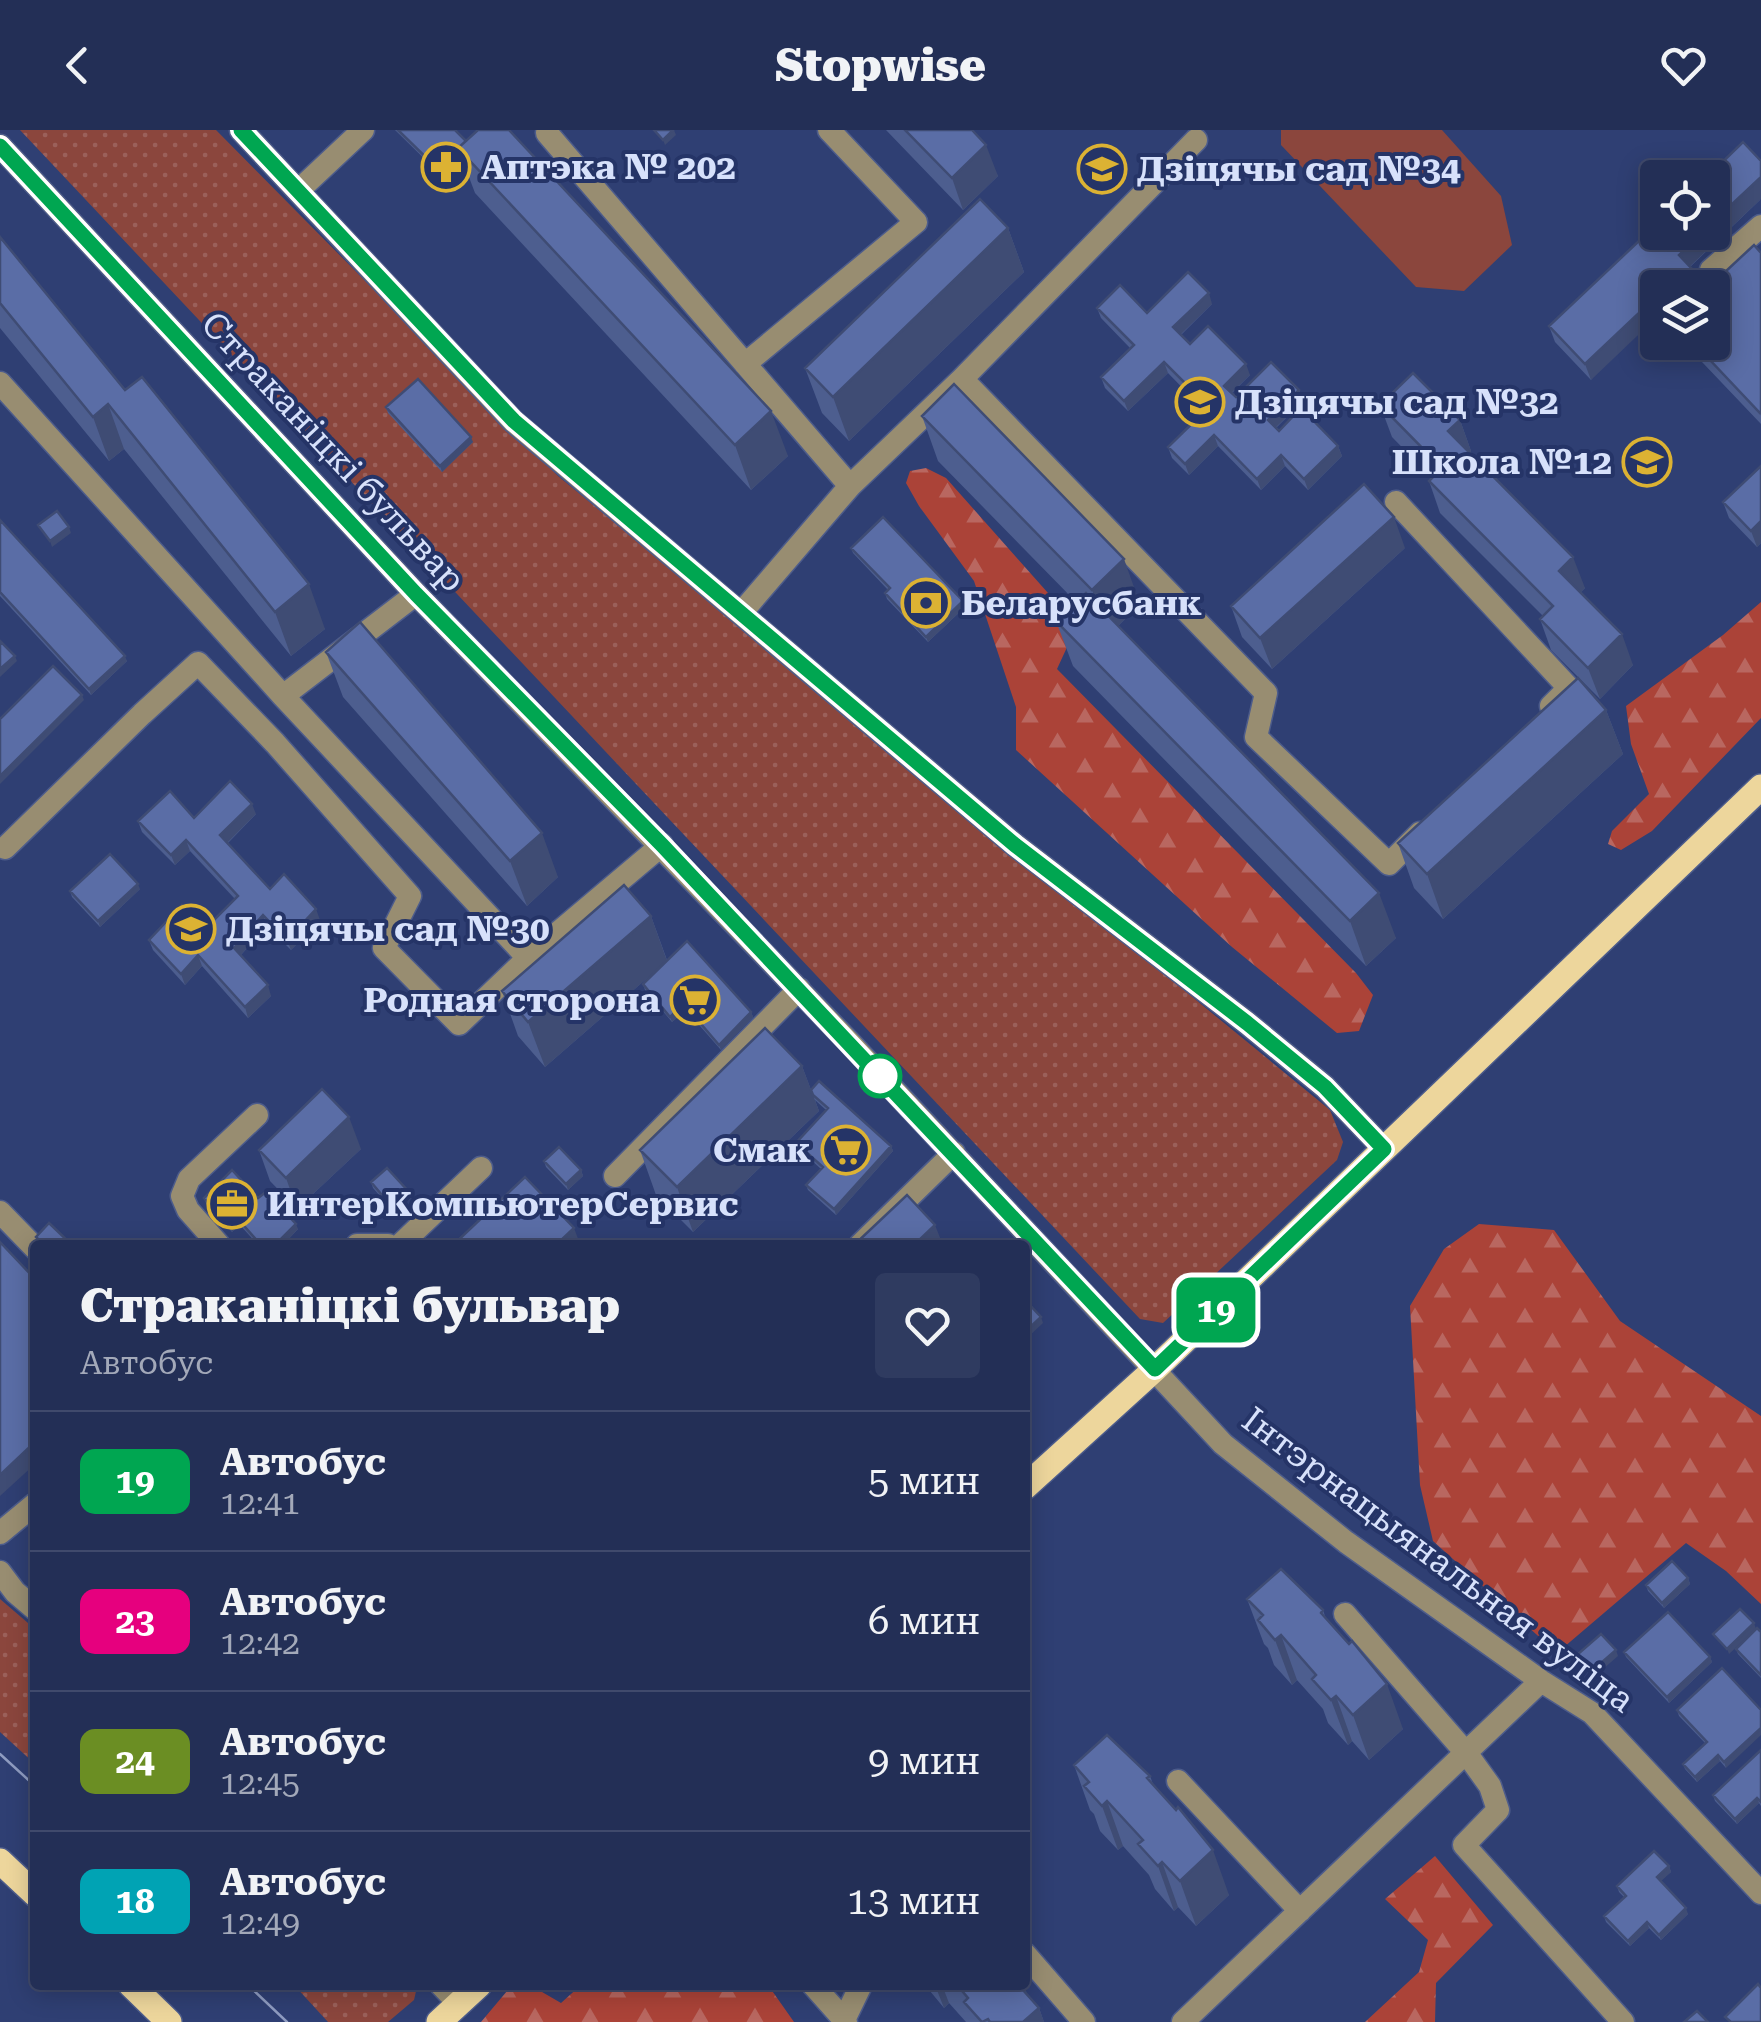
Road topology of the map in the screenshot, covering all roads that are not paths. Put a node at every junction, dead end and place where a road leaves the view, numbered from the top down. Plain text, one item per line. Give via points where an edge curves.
1 (241, 130) edge
2 (363, 130) edge
3 (829, 130) edge
4 (546, 133) dead end
5 (1196, 140) dead end
6 (0, 146) edge
7 (299, 190) junction
8 (1761, 226) edge
9 (1712, 270) dead end
10 (745, 364) junction
11 (962, 378) junction
12 (0, 383) edge
13 (850, 486) junction
14 (1396, 502) dead end
15 (416, 594) junction
16 (742, 612) junction
17 (283, 696) junction
18 (1541, 716) edge
19 (1761, 788) edge
20 (1430, 824) edge
21 (662, 845) junction
22 (5, 848) dead end
23 (528, 958) junction
24 (799, 989) junction
25 (257, 1116) dead end
26 (1384, 1149) junction
27 (954, 1153) junction
28 (481, 1168) dead end
29 (615, 1176) dead end
30 (0, 1212) edge
31 (215, 1240) edge
32 (405, 1240) edge
33 (865, 1240) edge
34 (30, 1243) edge
35 (1155, 1369) junction
36 (1030, 1482) edge
37 (30, 1508) edge
38 (0, 1533) edge
39 (0, 1572) edge
40 (30, 1605) edge
41 (1345, 1614) dead end
42 (1541, 1682) junction
43 (1467, 1754) junction
44 (1178, 1781) dead end
45 (0, 1860) edge
46 (30, 1889) edge
47 (1761, 1893) edge
48 (1300, 1911) junction
49 (1030, 1960) edge
50 (136, 1990) edge
51 (817, 1990) edge
52 (859, 1990) edge
53 (450, 1994) edge
54 (845, 2021) edge
55 (170, 2022) edge
56 (440, 2022) edge
57 (1084, 2022) edge
58 (1183, 2022) edge
59 (1623, 2022) edge

1 - 7 street
2 - 7 street
3 - 10 street via 916,222
4 - 10 street
5 - 11 street
6 - 15 street, Страканіцкі бульвар
7 - 16 street via 514,421
8 - 9 street
10 - 13 street
11 - 13 street
11 - 20 street via 1266,693 1256,737 1388,864
12 - 17 street
13 - 16 street
14 - 18 street via 1569,688
15 - 17 street
15 - 21 street, Страканіцкі бульвар
16 - 26 street via 1015,845 1325,1087
17 - 23 street
19 - 26 main road
21 - 23 street
21 - 24 street, Страканіцкі бульвар
22 - 23 street via 198,663 410,896 384,948 458,1024
24 - 27 street, Страканіцкі бульвар
24 - 29 street
25 - 31 street via 189,1179 182,1196
26 - 35 main road
27 - 33 street
27 - 35 street, Страканіцкі бульвар
28 - 32 street
30 - 34 street
35 - 36 main road
35 - 42 street, Інтэрнацыянальная вуліца via 1223,1444
37 - 38 street
39 - 40 street
41 - 43 street
42 - 43 street
42 - 47 street, Інтэрнацыянальная вуліца via 1592,1713
43 - 48 street
43 - 59 street via 1498,1810 1464,1845
44 - 48 street
45 - 46 main road
48 - 58 street
49 - 57 street
50 - 55 main road
51 - 54 street
52 - 54 street
53 - 56 main road

